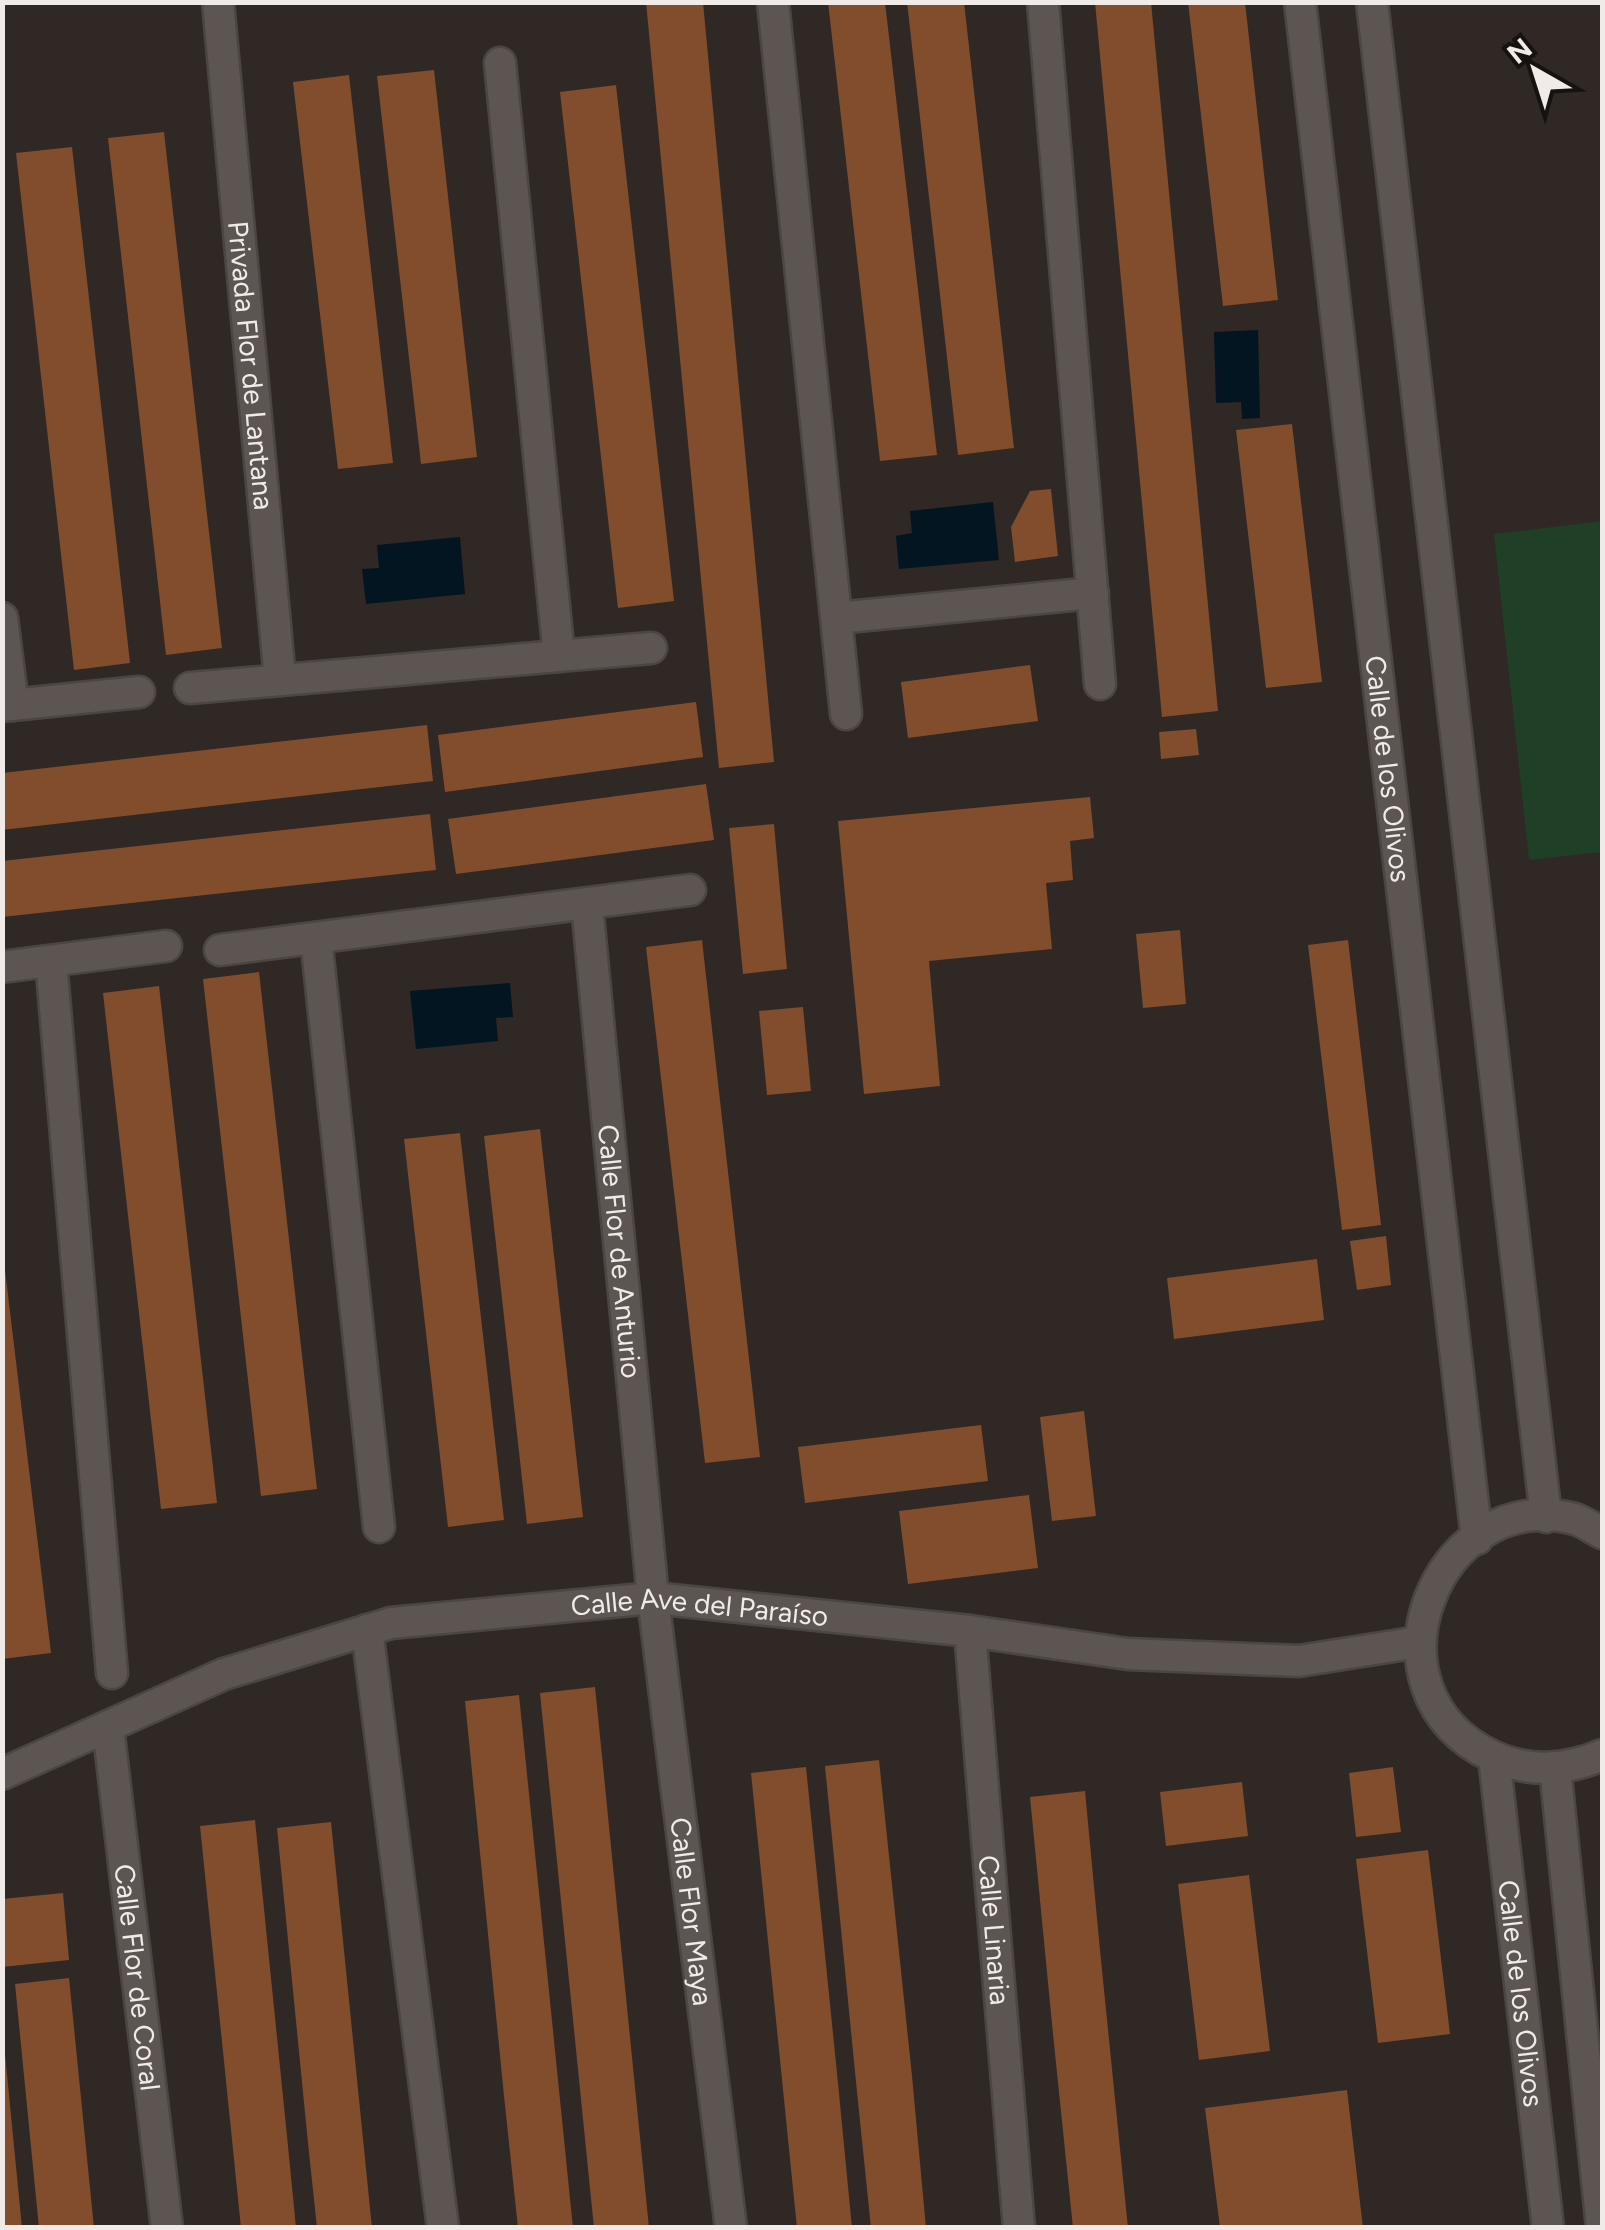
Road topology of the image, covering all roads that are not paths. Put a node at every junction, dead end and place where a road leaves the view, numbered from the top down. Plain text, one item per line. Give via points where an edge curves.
1 (218, 2) edge
2 (773, 2) edge
3 (1043, 2) edge
4 (1300, 2) edge
5 (1372, 2) edge
6 (500, 62) dead end
7 (1092, 593) junction
8 (2, 618) edge
9 (837, 618) junction
10 (651, 648) dead end
11 (559, 656) junction
12 (280, 680) junction
13 (1100, 684) dead end
14 (190, 688) dead end
15 (139, 692) dead end
16 (8, 705) edge
17 (846, 714) dead end
18 (690, 890) dead end
19 (586, 905) junction
20 (316, 938) junction
21 (166, 946) dead end
22 (220, 950) dead end
23 (51, 961) junction
24 (2, 967) edge
25 (1546, 1518) junction
26 (380, 1527) dead end
27 (1602, 1534) edge
28 (1477, 1539) junction
29 (653, 1598) junction
30 (367, 1630) junction
31 (970, 1630) junction
32 (1419, 1642) junction
33 (112, 1673) dead end
34 (108, 1726) junction
35 (1602, 1756) edge
36 (1494, 1757) junction
37 (1555, 1767) junction
38 (2, 1774) edge
39 (167, 2228) edge
40 (443, 2228) edge
41 (731, 2228) edge
42 (1019, 2228) edge
43 (1548, 2228) edge
44 (1602, 2228) edge

1 - 12 street, Privada Flor de Lantana
2 - 9 street
3 - 7 street
4 - 28 street, Calle de los Olivos
5 - 25 street
6 - 11 street
7 - 9 street
7 - 13 street
8 - 16 street
9 - 17 street
10 - 11 street
11 - 12 street
12 - 14 street
15 - 16 street
18 - 19 street
19 - 20 street
19 - 29 street, Calle Flor de Anturio
20 - 22 street
20 - 26 street
21 - 23 street
23 - 24 street
23 - 33 street
25 - 27 street via 1576,1520
25 - 28 street via 1495,1527
28 - 32 street via 1458,1552 1429,1595
29 - 30 street, Calle Ave del Paraíso
29 - 31 street, Calle Ave del Paraíso
29 - 41 street, Calle Flor Maya
30 - 34 street, Calle Ave del Paraíso via 224,1674
30 - 40 street
31 - 32 street, Calle Ave del Paraíso via 1128,1654 1300,1661
31 - 42 street, Calle Linaria
32 - 36 street via 1426,1686 1448,1725
34 - 38 street, Calle Ave del Paraíso
34 - 39 street, Calle Flor de Coral
35 - 37 street
36 - 37 street via 1527,1770
36 - 43 street, Calle de los Olivos
37 - 44 street, Calle de los Olivos

